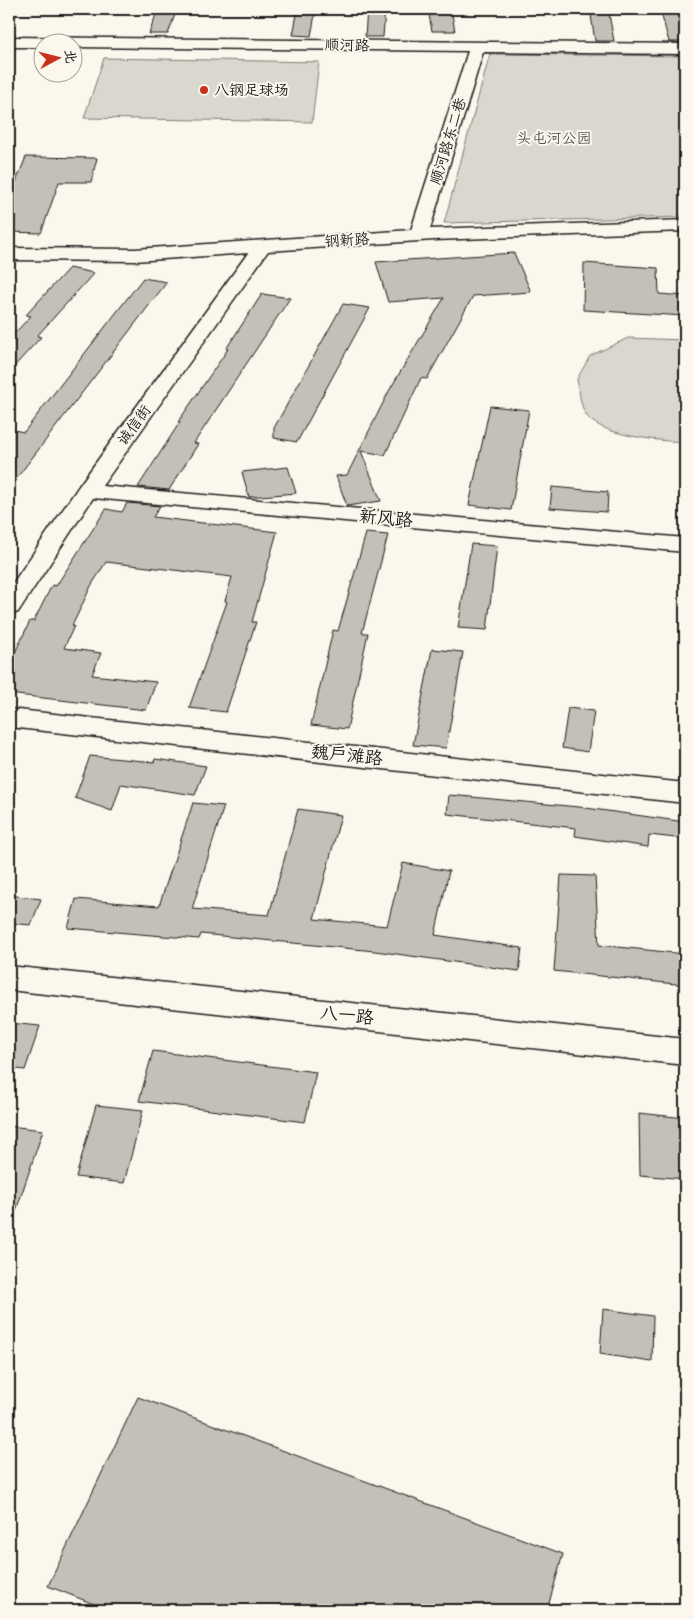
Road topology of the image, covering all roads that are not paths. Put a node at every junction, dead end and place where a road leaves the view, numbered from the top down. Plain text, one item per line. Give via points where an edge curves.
1 (9, 42) edge
2 (477, 47) junction
3 (685, 50) edge
4 (685, 226) edge
5 (419, 235) junction
6 (263, 245) junction
7 (9, 254) edge
8 (87, 491) junction
9 (685, 545) edge
10 (9, 607) edge
11 (9, 718) edge
12 (685, 793) edge
13 (9, 978) edge
14 (685, 1052) edge

1 - 2 street, 顺河路
2 - 3 street, 顺河路
2 - 5 street, 顺河路东二巷
4 - 5 street, 钢新路
5 - 6 street, 钢新路
6 - 7 street, 钢新路 via 135,255
6 - 8 street, 诚信街
8 - 9 street, 新风路
8 - 10 street, 诚信街
11 - 12 street, 魏户滩路
13 - 14 street, 八一路

